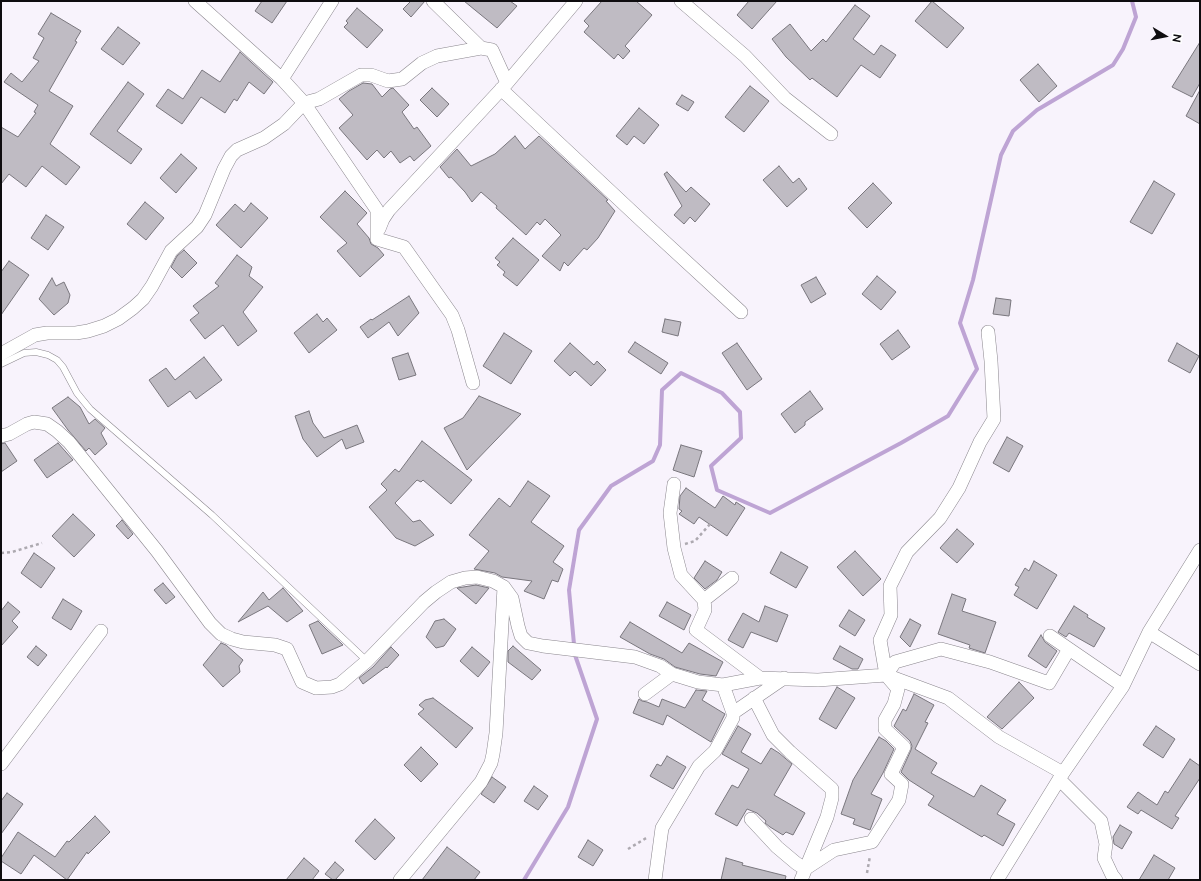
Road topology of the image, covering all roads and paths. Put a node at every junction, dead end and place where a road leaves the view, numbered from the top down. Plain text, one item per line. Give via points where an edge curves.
1 (195, 1) edge
2 (332, 1) edge
3 (433, 1) edge
4 (576, 1) edge
5 (681, 1) edge
6 (481, 48) junction
7 (282, 79) junction
8 (504, 86) junction
9 (304, 103) junction
10 (831, 134) dead end
11 (377, 239) junction
12 (741, 312) dead end
13 (988, 332) dead end
14 (1, 354) edge
15 (1, 364) edge
16 (473, 383) dead end
17 (1, 436) edge
18 (674, 484) dead end
19 (710, 524) dead end
20 (42, 543) dead end
21 (674, 548) junction
22 (1200, 550) edge
23 (1, 553) edge
24 (732, 578) dead end
25 (504, 587) junction
26 (704, 600) junction
27 (101, 631) dead end
28 (1149, 632) junction
29 (1050, 636) dead end
30 (1069, 649) junction
31 (368, 661) junction
32 (1200, 664) edge
33 (672, 674) junction
34 (886, 675) junction
35 (760, 678) junction
36 (784, 678) junction
37 (723, 685) junction
38 (1123, 686) junction
39 (645, 694) dead end
40 (754, 698) junction
41 (733, 713) junction
42 (1, 764) edge
43 (1061, 776) junction
44 (751, 819) dead end
45 (662, 828) junction
46 (628, 849) dead end
47 (803, 874) edge
48 (400, 880) edge
49 (655, 880) edge
50 (997, 880) edge
51 (1116, 880) edge

1 - 7 street
2 - 7 street
3 - 6 street
4 - 8 street
5 - 10 street via 745,56 784,98
6 - 8 street via 492,50
6 - 9 street via 437,56 422,63 402,79 388,81 361,75 319,99
7 - 9 street
8 - 11 street via 389,210
8 - 12 street via 642,221
9 - 11 street via 377,210
9 - 14 street via 284,124 264,138 237,150 231,156 205,215 197,227 170,251 152,286 133,308 118,319 88,332 47,332 35,335
11 - 16 street via 404,247 452,315
13 - 34 street via 994,419 980,442 959,488 940,518 907,552 890,586 891,615 880,640
15 - 31 lane via 24,353 36,352 48,354 57,360 90,409 212,515
17 - 31 street via 34,422 47,424 57,431 69,442 158,551 210,623 221,634 243,642 275,645 287,649 302,682 316,688 340,684
18 - 21 street via 670,513
19 - 21 path via 695,541
20 - 23 path
21 - 26 street via 681,575
22 - 28 street
24 - 26 street
25 - 31 street via 477,577 451,582 424,602
25 - 33 street via 512,598 521,636 528,642 635,657 660,666
25 - 48 street via 496,733 491,763 481,782
26 - 35 street via 704,610 696,630
27 - 42 street
28 - 32 street
28 - 38 street
29 - 30 street
30 - 34 street via 1049,683 990,662 941,649 896,662
30 - 38 street
33 - 37 street via 698,682
33 - 39 street
34 - 36 street via 818,680
34 - 43 street via 948,698 999,737
34 - 47 street via 898,689 894,704 885,720 885,729 904,747 891,774 902,784 898,800 872,842 834,850
35 - 36 street
35 - 37 street
36 - 40 street
37 - 41 street
38 - 43 street
40 - 41 street
40 - 47 street via 773,735 832,789 827,817
41 - 45 street via 733,718 715,751 699,766
43 - 50 street
43 - 51 street via 1101,820 1106,844 1104,858
44 - 47 street via 796,863
45 - 46 path
45 - 49 street

